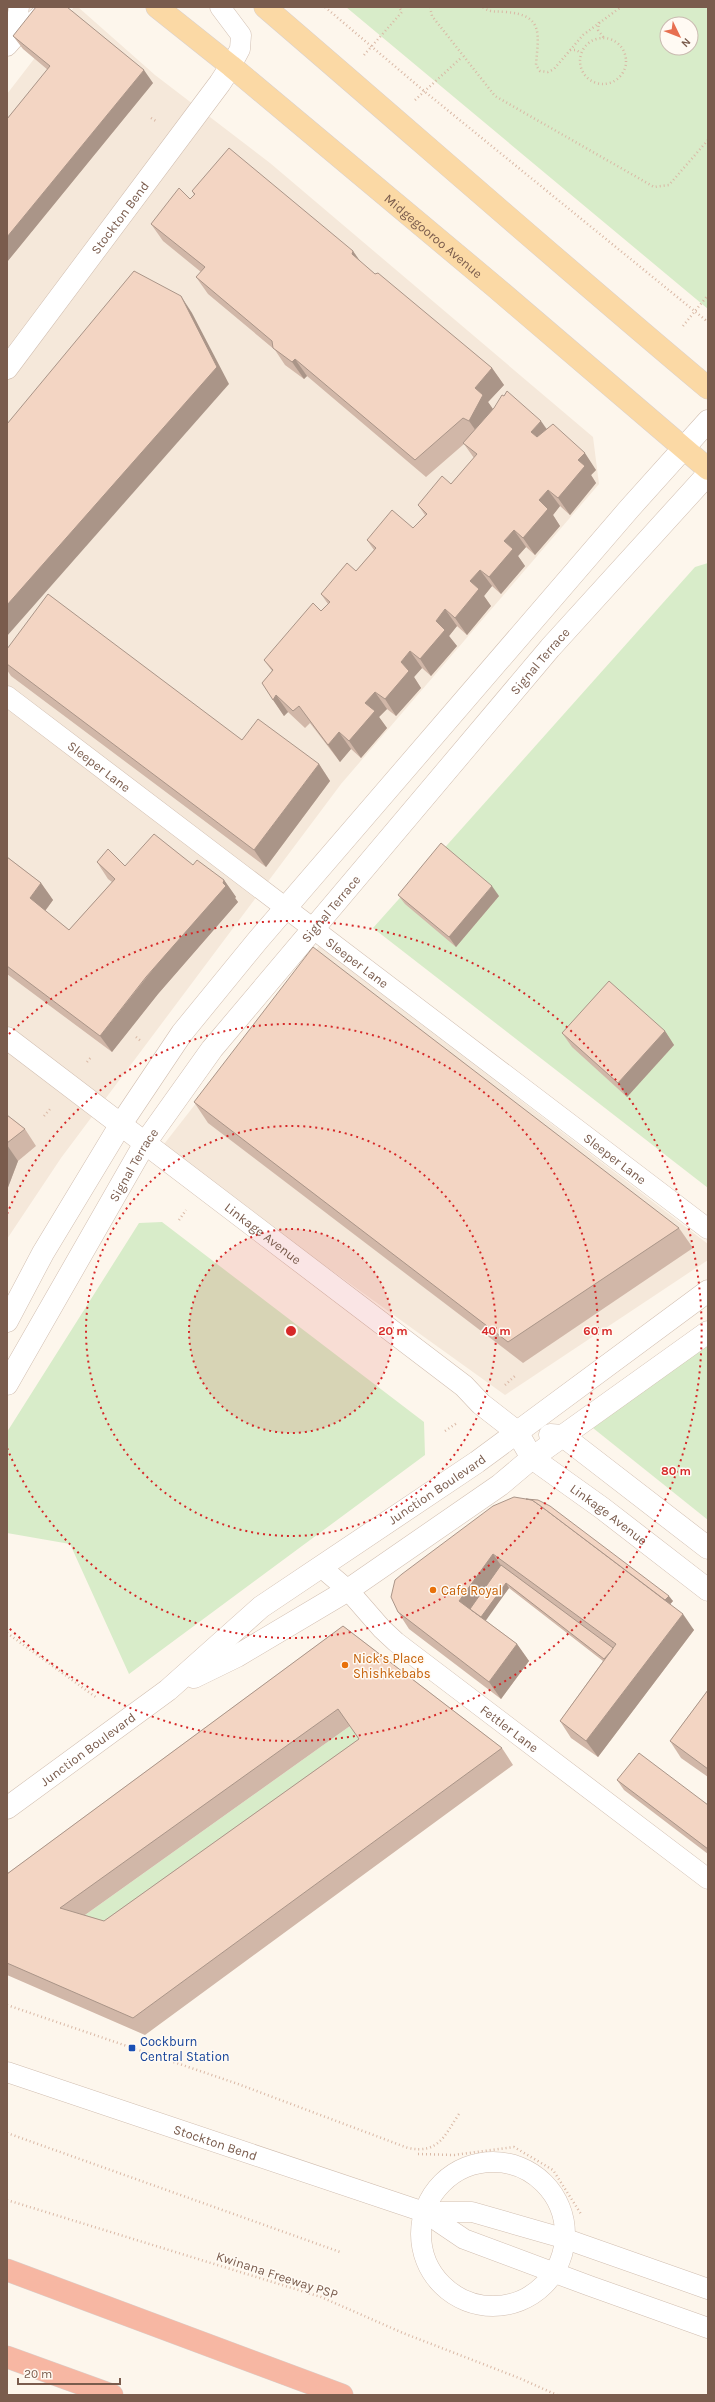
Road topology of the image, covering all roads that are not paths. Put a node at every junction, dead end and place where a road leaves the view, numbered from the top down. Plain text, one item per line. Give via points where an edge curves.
1 (19, 7) edge
2 (50, 7) edge
3 (157, 7) edge
4 (220, 7) edge
5 (265, 7) edge
6 (10, 42) edge
7 (231, 66) junction
8 (7, 368) edge
9 (708, 388) edge
10 (708, 421) edge
11 (684, 448) junction
12 (708, 469) edge
13 (708, 474) edge
14 (7, 696) edge
15 (286, 907) junction
16 (313, 928) junction
17 (7, 1038) edge
18 (121, 1124) junction
19 (145, 1143) junction
20 (708, 1229) edge
21 (708, 1291) edge
22 (7, 1321) edge
23 (708, 1332) edge
24 (7, 1384) edge
25 (517, 1432) junction
26 (563, 1436) junction
27 (532, 1458) junction
28 (708, 1548) edge
29 (321, 1567) junction
30 (348, 1590) junction
31 (708, 1590) edge
32 (168, 1690) junction
33 (7, 1808) edge
34 (708, 1879) edge
35 (7, 2072) edge
36 (424, 2212) junction
37 (566, 2239) junction
38 (7, 2270) edge
39 (554, 2273) junction
40 (708, 2290) edge
41 (708, 2328) edge
42 (7, 2357) edge
43 (112, 2395) edge
44 (342, 2395) edge

1 - 6 lane
2 - 6 lane
3 - 7 main road, Midgegooroo Avenue
4 - 7 lane via 241,35 240,49
5 - 9 main road
7 - 8 street, Stockton Bend
7 - 11 main road, Midgegooroo Avenue
10 - 11 street
11 - 12 main road, Midgegooroo Avenue
11 - 15 street
13 - 16 street, Signal Terrace via 550,648
14 - 15 lane, Sleeper Lane
15 - 16 lane, Sleeper Lane
15 - 18 street via 182,1033
16 - 19 street, Signal Terrace via 208,1054
16 - 20 lane, Sleeper Lane
17 - 18 street, Linkage Avenue
18 - 19 street, Linkage Avenue
18 - 22 street via 43,1253
19 - 24 street, Signal Terrace
19 - 25 street, Linkage Avenue via 464,1386 481,1404
21 - 25 street, Junction Boulevard
23 - 26 street, Junction Boulevard
25 - 26 street
25 - 27 street, Linkage Avenue
25 - 29 street, Junction Boulevard via 477,1462
26 - 27 street, Junction Boulevard
26 - 28 street
27 - 30 street, Junction Boulevard via 500,1485
27 - 31 street, Linkage Avenue
29 - 30 lane, Fettler Lane
29 - 32 street, Junction Boulevard via 261,1607
30 - 32 street, Junction Boulevard via 237,1656
30 - 34 lane, Fettler Lane via 382,1630 396,1642
32 - 33 street, Junction Boulevard
35 - 36 lane, Stockton Bend
36 - 37 lane, Stockton Bend via 472,2212
36 - 37 lane via 434,2191 451,2174 472,2164 503,2162 518,2165 539,2176 554,2194 564,2215
36 - 39 lane, Stockton Bend via 464,2239
36 - 39 lane via 420,2235 424,2258 435,2278 452,2294 473,2304 496,2306 518,2302 539,2291
37 - 39 lane
37 - 40 lane, Stockton Bend
38 - 44 highway
39 - 41 lane, Stockton Bend
42 - 43 highway

